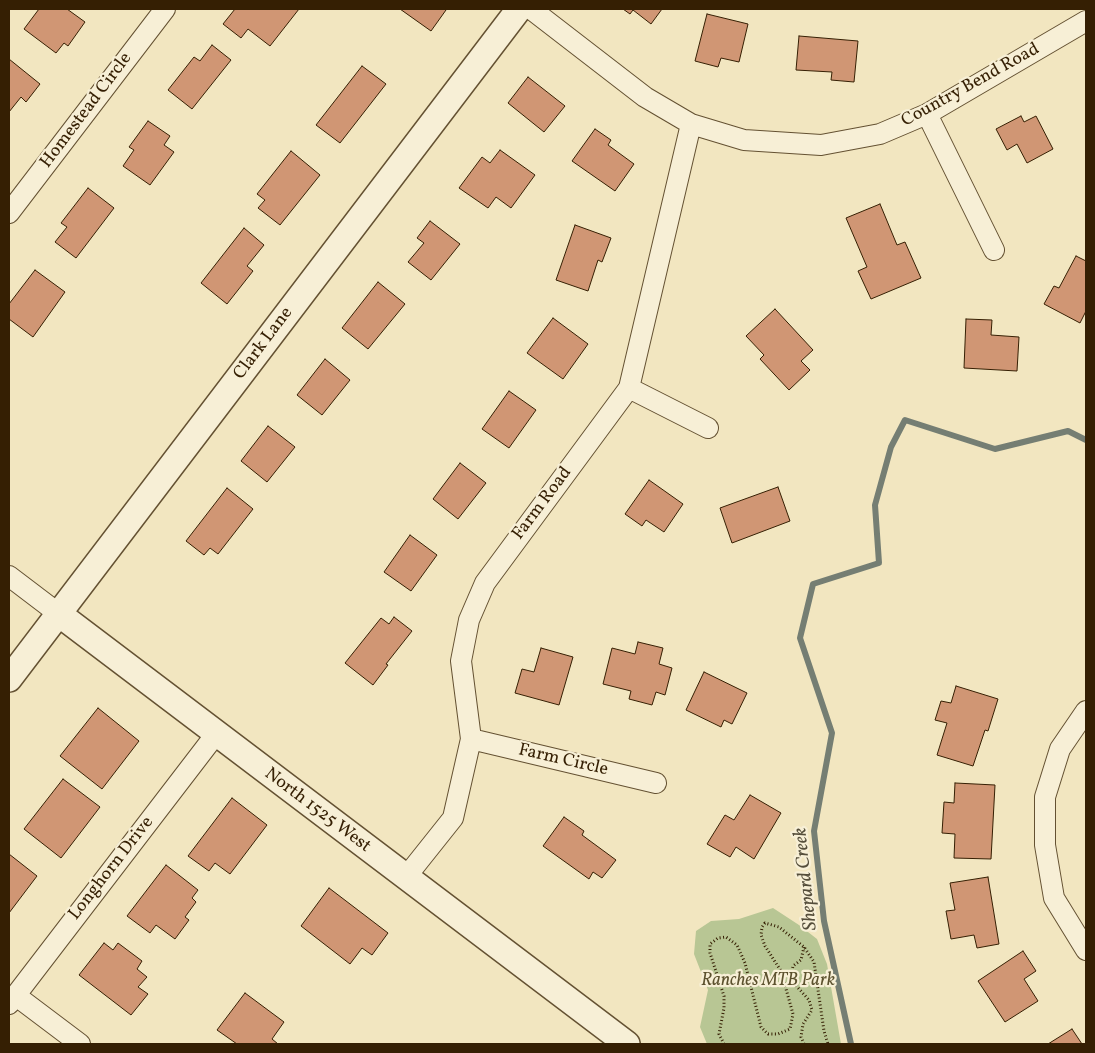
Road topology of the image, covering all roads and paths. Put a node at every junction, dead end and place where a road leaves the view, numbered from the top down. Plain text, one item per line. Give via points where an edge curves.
1 (165, 9) edge
2 (519, 9) edge
3 (531, 9) edge
4 (1086, 21) edge
5 (927, 114) junction
6 (691, 124) junction
7 (9, 213) edge
8 (994, 250) dead end
9 (629, 388) junction
10 (708, 428) dead end
11 (9, 576) edge
12 (59, 614) junction
13 (9, 679) edge
14 (1086, 711) edge
15 (216, 734) junction
16 (471, 739) junction
17 (656, 783) dead end
18 (406, 877) junction
19 (804, 947) junction
20 (1086, 950) edge
21 (12, 999) edge
22 (80, 1044) edge
23 (627, 1044) edge
24 (724, 1044) edge
25 (804, 1044) edge
26 (828, 1044) edge

1 - 7 street, Homestead Circle
2 - 12 street, Clark Lane
3 - 6 street, Country Bend Road via 645,97
4 - 5 street, Country Bend Road
5 - 6 street, Country Bend Road via 880,134 821,145 744,140
5 - 8 street
6 - 9 street, Farm Road
9 - 10 street
9 - 16 street, Farm Road via 485,583 469,620 461,662
11 - 12 street, North 1525 West
12 - 13 street, Clark Lane
12 - 15 street, North 1525 West
14 - 20 street via 1060,749 1045,796 1045,845 1054,898
15 - 18 street, North 1525 West
15 - 21 street, Longhorn Drive
16 - 17 street, Farm Circle
16 - 18 street, Farm Road via 452,818
18 - 23 street, North 1525 West
19 - 24 path via 779,927 765,923 762,927 765,946 781,971 794,1014 790,1030 768,1034 760,1027 745,963 737,945 726,937 710,944 724,996 719,1034
19 - 25 path via 790,979 809,1000 812,1010 803,1024 801,1037
19 - 26 path via 814,962
21 - 22 street

